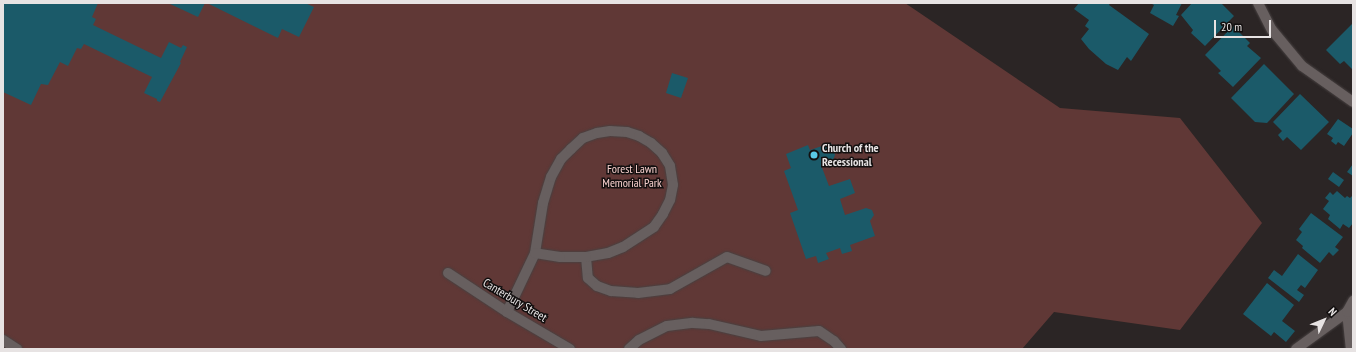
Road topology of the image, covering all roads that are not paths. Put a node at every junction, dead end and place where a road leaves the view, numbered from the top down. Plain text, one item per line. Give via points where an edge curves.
1 (1258, 3) edge
2 (1353, 102) edge
3 (535, 253) junction
4 (586, 257) junction
5 (766, 270) dead end
6 (448, 273) dead end
7 (1353, 301) edge
8 (507, 312) junction
9 (1346, 312) junction
10 (3, 340) edge
11 (17, 349) edge
12 (570, 349) edge
13 (629, 349) edge
14 (841, 349) edge
15 (1296, 349) edge
16 (1351, 349) edge

1 - 2 street via 1272,30 1302,66
3 - 4 street via 560,257
3 - 4 street via 543,203 561,159 583,138 597,133 627,132 639,136 662,152 670,166 673,185 670,200 654,227 643,236 608,253
3 - 8 street
4 - 5 street via 588,278 597,286 611,292 638,293 670,289 727,257
6 - 8 street, Canterbury Street
7 - 9 street
8 - 12 street, Canterbury Street
9 - 15 street
9 - 16 street
10 - 11 street
13 - 14 street via 638,340 666,326 694,323 761,336 819,331

